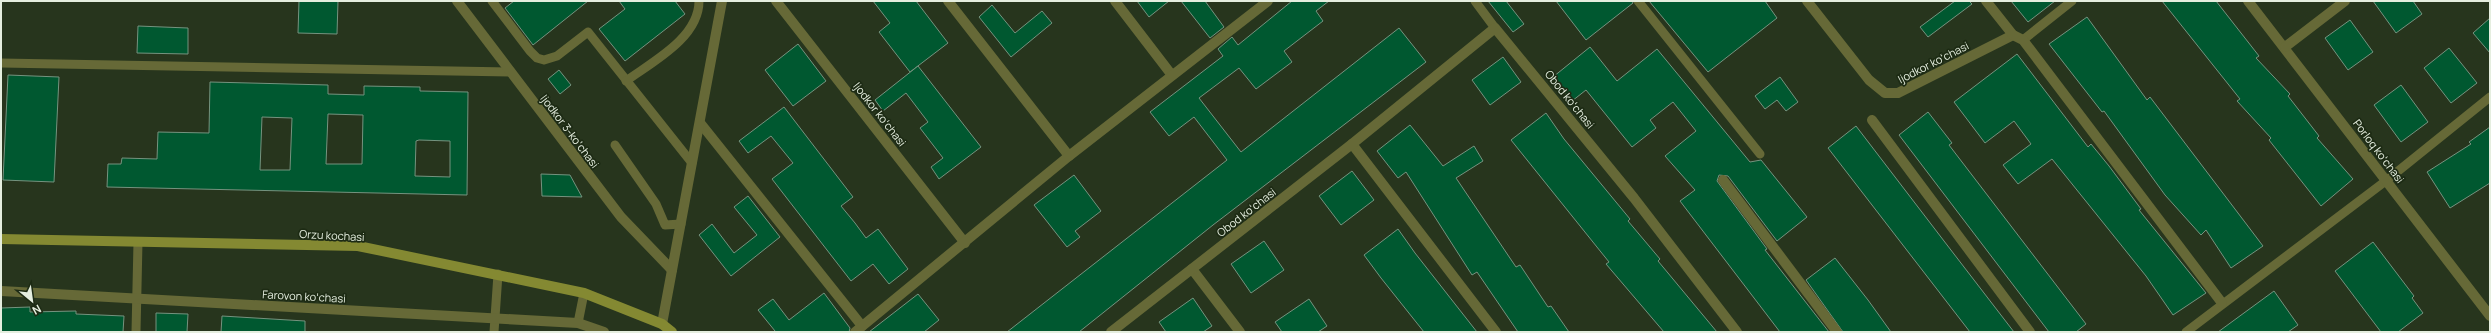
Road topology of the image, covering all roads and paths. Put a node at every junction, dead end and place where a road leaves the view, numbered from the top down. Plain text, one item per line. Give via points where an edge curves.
1 (457, 1) edge
2 (492, 1) edge
3 (699, 1) edge
4 (722, 1) edge
5 (776, 1) edge
6 (948, 1) edge
7 (1114, 1) edge
8 (1268, 1) edge
9 (1475, 1) edge
10 (1638, 1) edge
11 (1807, 1) edge
12 (1986, 1) edge
13 (2072, 1) edge
14 (2248, 1) edge
15 (2345, 1) edge
16 (1495, 28) junction
17 (2013, 35) junction
18 (2023, 40) junction
19 (2285, 47) junction
20 (1, 62) edge
21 (511, 72) junction
22 (1171, 74) junction
23 (626, 81) junction
24 (2490, 98) edge
25 (1872, 120) dead end
26 (700, 124) junction
27 (1352, 144) junction
28 (615, 145) dead end
29 (1760, 154) dead end
30 (1069, 156) junction
31 (692, 163) junction
32 (1723, 180) dead end
33 (2387, 180) junction
34 (681, 224) junction
35 (1, 239) edge
36 (138, 242) junction
37 (965, 243) junction
38 (1192, 269) junction
39 (672, 270) junction
40 (498, 274) junction
41 (1, 292) edge
42 (584, 293) junction
43 (138, 298) junction
44 (2222, 303) junction
45 (2490, 316) edge
46 (495, 318) junction
47 (578, 323) junction
48 (662, 324) junction
49 (858, 329) edge
50 (136, 332) edge
51 (494, 332) edge
52 (604, 332) edge
53 (672, 332) edge
54 (1111, 332) edge
55 (1240, 332) edge
56 (1496, 332) edge
57 (1737, 332) edge
58 (1837, 332) edge
59 (2030, 332) edge
60 (2186, 332) edge

1 - 21 street, Ijodkor 3-koʼchasi
2 - 23 lane via 537,58 550,59 588,32
3 - 23 lane via 694,21 680,41
4 - 26 street
5 - 37 street, Ijodkor koʻchasi
6 - 30 street
7 - 22 street
8 - 22 street
9 - 16 lane
10 - 29 lane
11 - 17 street, Ijodkor koʻchasi via 1869,80 1885,93 1898,93
12 - 17 street
13 - 18 lane
14 - 19 street, Porloq koʻchasi
15 - 19 street
16 - 27 street, Obod koʻchasi
16 - 57 street, Obod koʻchasi via 1629,192
17 - 18 street
18 - 44 street
19 - 33 street, Porloq koʻchasi
20 - 21 lane
21 - 39 street, Ijodkor 3-koʼchasi via 621,217
22 - 30 street
23 - 31 lane
24 - 33 lane
25 - 59 street
26 - 31 street
26 - 49 street
27 - 38 street, Obod koʻchasi
27 - 56 street
28 - 34 lane via 656,204 665,225
30 - 37 street
31 - 34 street
32 - 58 street
33 - 44 lane
33 - 45 street, Porloq koʻchasi
34 - 39 street
35 - 36 main road, Orzu kochasi
36 - 40 main road, Orzu kochasi via 358,246
36 - 43 lane
37 - 49 street
38 - 54 street, Obod koʻchasi
38 - 55 street
39 - 48 street
40 - 42 main road, Orzu kochasi
40 - 46 lane
41 - 43 street, Farovon koʻchasi
42 - 47 lane
42 - 48 main road, Orzu kochasi
43 - 46 street, Farovon koʻchasi
43 - 50 lane
44 - 60 lane
46 - 47 street, Farovon koʻchasi
46 - 51 lane
47 - 52 street, Farovon koʻchasi
48 - 53 main road, Orzu kochasi

